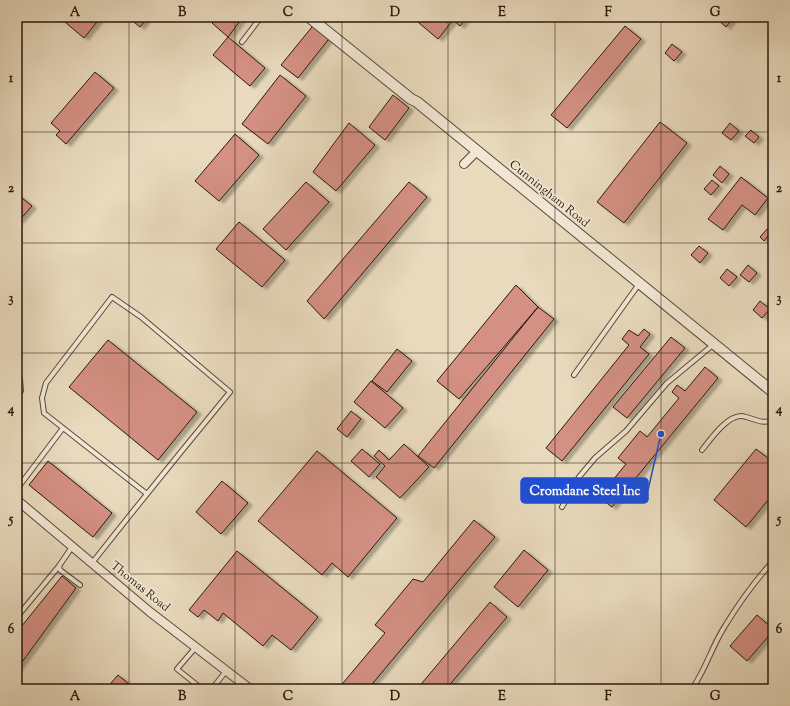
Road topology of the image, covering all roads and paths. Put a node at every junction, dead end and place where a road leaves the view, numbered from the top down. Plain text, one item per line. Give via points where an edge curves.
1 (261, 17) edge
2 (309, 17) edge
3 (242, 42) dead end
4 (476, 152) junction
5 (464, 164) dead end
6 (639, 284) junction
7 (714, 344) junction
8 (574, 375) dead end
9 (17, 376) edge
10 (773, 392) edge
11 (17, 396) edge
12 (773, 420) edge
13 (63, 428) junction
14 (702, 450) dead end
15 (17, 489) edge
16 (147, 494) junction
17 (17, 500) edge
18 (562, 507) dead end
19 (72, 546) junction
20 (773, 561) edge
21 (92, 564) junction
22 (59, 566) junction
23 (80, 585) dead end
24 (17, 617) edge
25 (196, 647) junction
26 (226, 670) junction
27 (202, 689) edge
28 (212, 689) edge
29 (250, 689) edge
30 (692, 689) edge

1 - 3 lane
2 - 4 street, Cunningham Road
4 - 5 street
4 - 6 street, Cunningham Road
6 - 7 street, Cunningham Road
6 - 8 lane
7 - 10 street, Cunningham Road
7 - 18 lane via 667,383 626,431 595,458 579,478
9 - 11 lane via 20,379 21,391
12 - 14 lane via 764,422 742,416 735,418 718,430
13 - 15 lane
13 - 16 lane
13 - 16 lane via 44,413 42,398 46,383 112,296 141,317 230,392
16 - 21 lane
17 - 19 street, Thomas Road
19 - 21 street, Thomas Road
19 - 22 lane
20 - 30 lane via 724,627
21 - 25 street, Thomas Road
22 - 23 lane via 60,570
22 - 24 lane
25 - 26 street, Thomas Road
25 - 27 lane via 177,669
26 - 28 lane
26 - 29 street, Thomas Road

